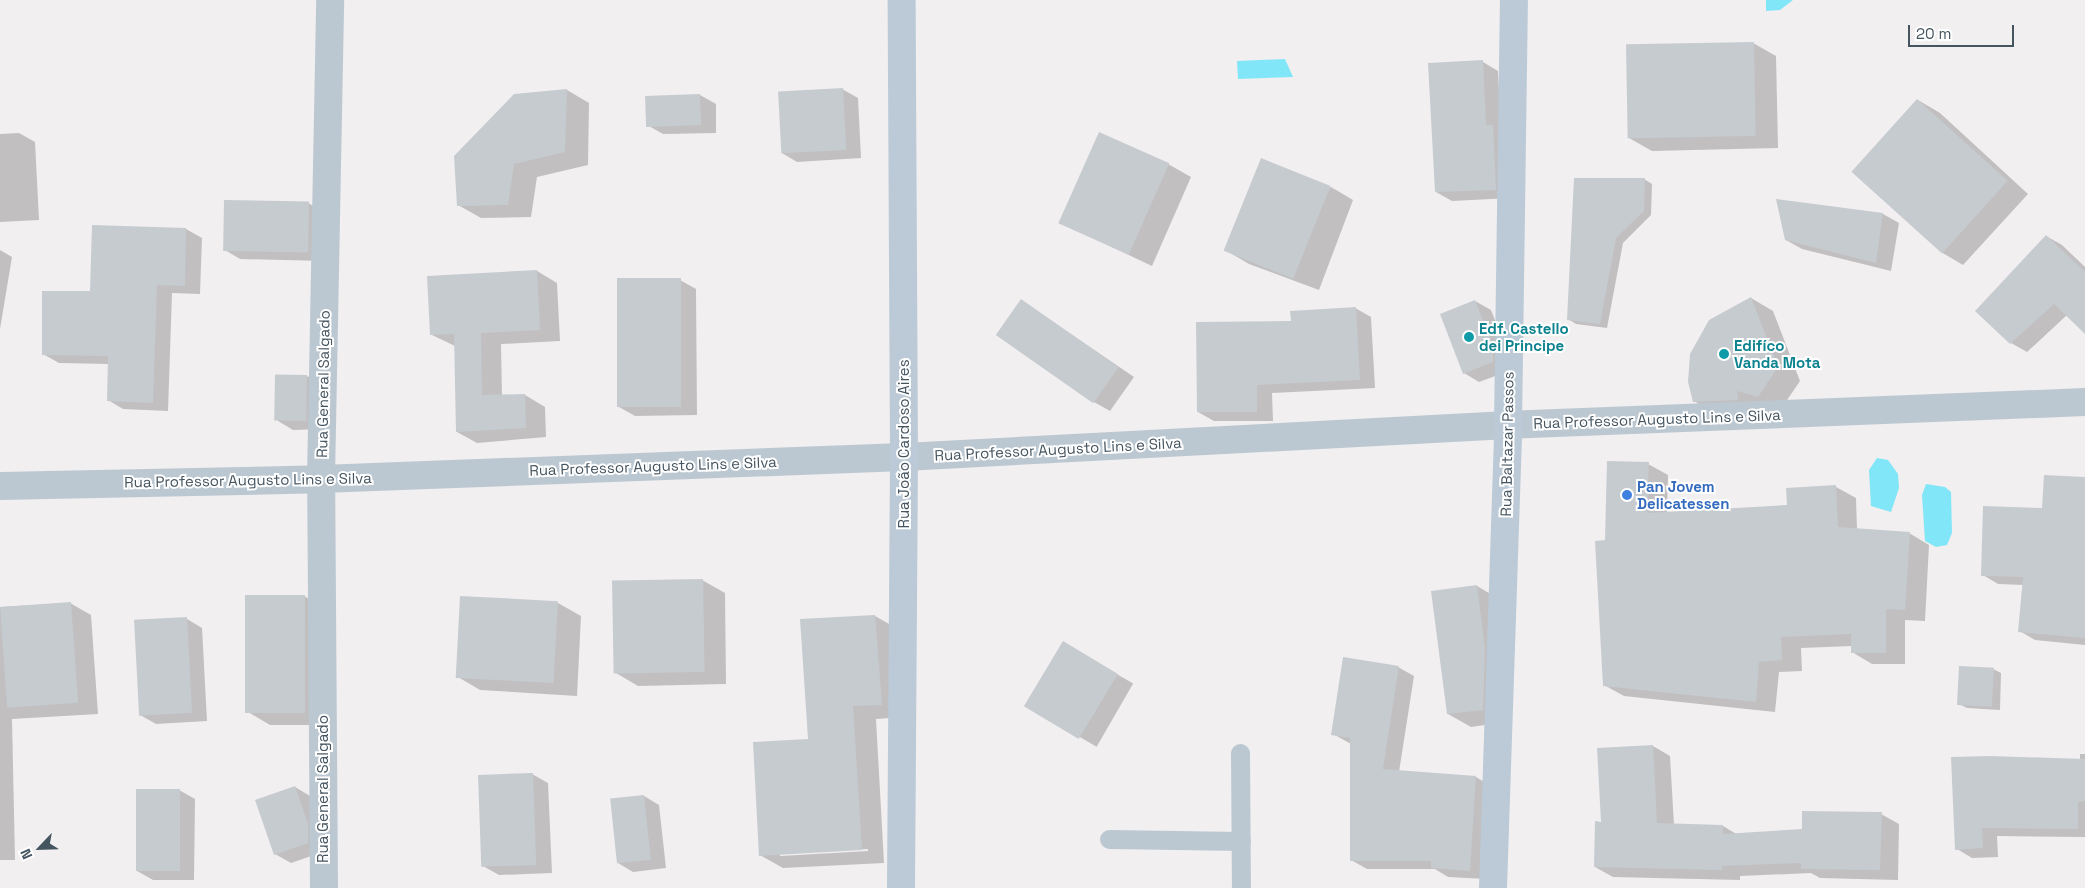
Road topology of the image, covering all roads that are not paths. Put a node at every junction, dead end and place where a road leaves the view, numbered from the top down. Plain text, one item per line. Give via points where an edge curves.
1 (330, 0) edge
2 (902, 0) edge
3 (1514, 0) edge
4 (2085, 402) edge
5 (1508, 425) junction
6 (904, 457) junction
7 (321, 479) junction
8 (0, 486) edge
9 (1240, 752) dead end
10 (1109, 839) dead end
11 (1241, 841) junction
12 (324, 888) edge
13 (900, 888) edge
14 (1241, 888) edge
15 (1493, 888) edge

1 - 7 street, Rua General Salgado
2 - 6 street, Rua João Cardoso Aires
3 - 5 street, Rua Baltazar Passos
4 - 5 street, Rua Professor Augusto Lins e Silva
5 - 6 street, Rua Professor Augusto Lins e Silva
5 - 15 street, Rua Baltazar Passos
6 - 7 street, Rua Professor Augusto Lins e Silva
6 - 13 street, Rua João Cardoso Aires
7 - 8 street, Rua Professor Augusto Lins e Silva
7 - 12 street, Rua General Salgado
9 - 11 lane
10 - 11 lane
11 - 14 lane

